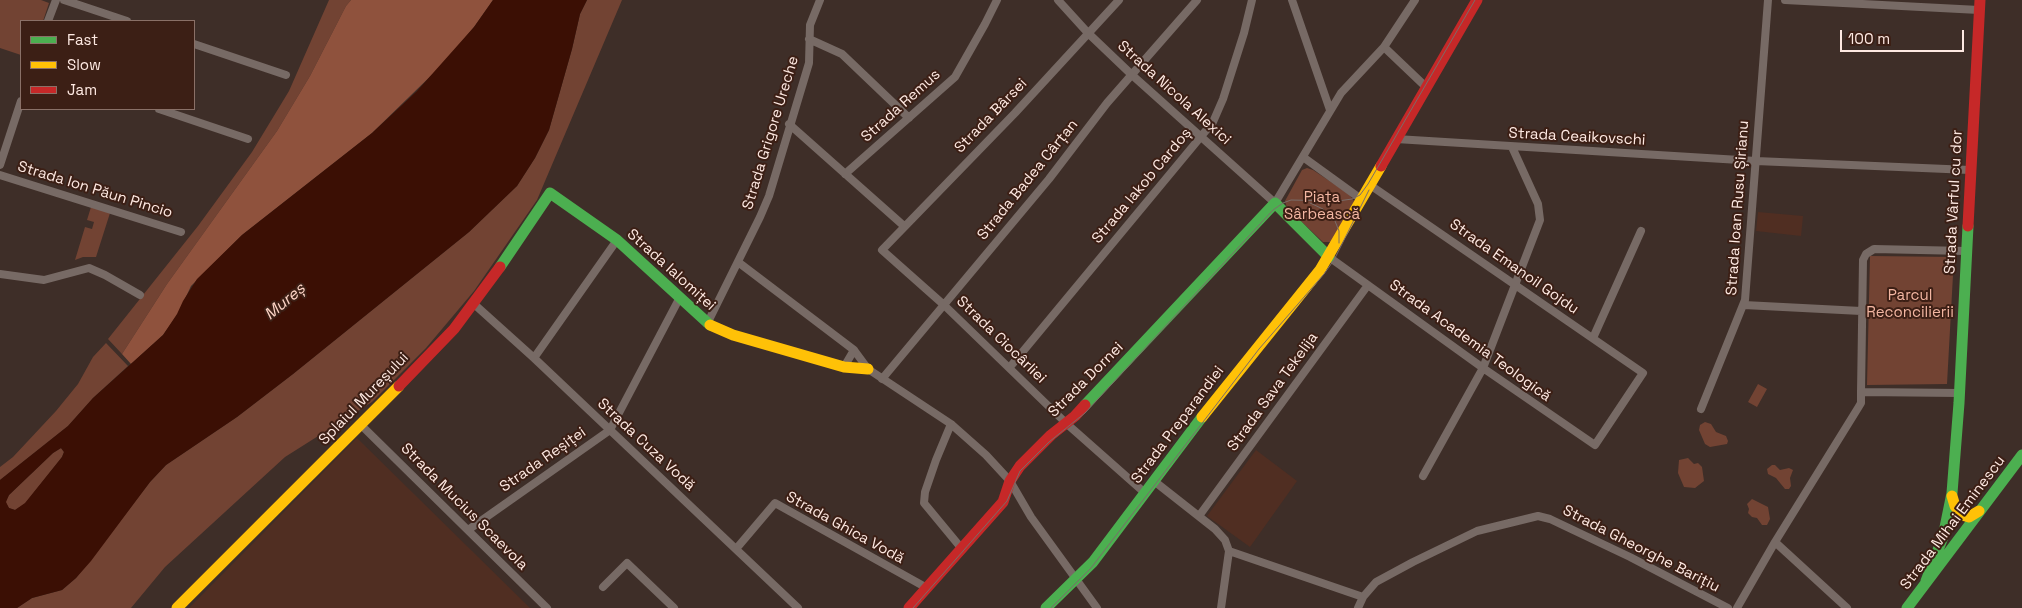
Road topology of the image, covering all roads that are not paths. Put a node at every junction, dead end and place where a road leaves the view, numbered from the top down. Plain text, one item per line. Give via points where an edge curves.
1 (56, 0) edge
2 (64, 0) edge
3 (820, 0) edge
4 (997, 0) edge
5 (1058, 0) edge
6 (1119, 0) edge
7 (1196, 0) edge
8 (1252, 0) edge
9 (1292, 0) edge
10 (1415, 0) edge
11 (1477, 0) edge
12 (1768, 0) edge
13 (1785, 0) edge
14 (1980, 5) edge
15 (48, 20) edge
16 (124, 20) edge
17 (1088, 33) junction
18 (809, 39) junction
19 (195, 44) edge
20 (1384, 47) junction
21 (286, 75) dead end
22 (1132, 75) junction
23 (1426, 87) junction
24 (20, 104) edge
25 (162, 110) edge
26 (1330, 110) junction
27 (910, 118) junction
28 (789, 124) junction
29 (1201, 137) junction
30 (248, 139) dead end
31 (1396, 139) junction
32 (1512, 147) junction
33 (1303, 157) junction
34 (1756, 161) junction
35 (0, 165) edge
36 (1970, 170) junction
37 (845, 174) junction
38 (0, 175) edge
39 (1370, 185) junction
40 (550, 193) joint
41 (1361, 199) junction
42 (1275, 203) junction
43 (904, 226) junction
44 (1641, 231) dead end
45 (181, 232) dead end
46 (617, 240) junction
47 (882, 250) joint
48 (1966, 251) junction
49 (1329, 257) junction
50 (738, 262) junction
51 (0, 274) edge
52 (1515, 284) junction
53 (1368, 285) junction
54 (140, 295) dead end
55 (679, 299) junction
56 (474, 304) junction
57 (944, 305) junction
58 (1744, 305) junction
59 (1861, 311) junction
60 (707, 324) junction
61 (1593, 338) junction
62 (854, 350) junction
63 (534, 358) junction
64 (844, 367) junction
65 (1010, 367) junction
66 (1482, 368) junction
67 (868, 370) junction
68 (882, 379) junction
69 (1861, 392) junction
70 (1959, 393) junction
71 (1701, 409) dead end
72 (950, 424) junction
73 (1067, 424) junction
74 (361, 425) junction
75 (610, 430) junction
76 (1595, 445) joint
77 (2022, 455) edge
78 (1423, 476) dead end
79 (1010, 481) junction
80 (1154, 481) junction
81 (1145, 493) junction
82 (1952, 493) junction
83 (1980, 510) junction
84 (1199, 516) junction
85 (468, 530) junction
86 (1774, 542) junction
87 (736, 549) junction
88 (962, 549) junction
89 (1229, 551) junction
90 (1075, 580) junction
91 (1926, 580) junction
92 (603, 587) dead end
93 (927, 588) junction
94 (1364, 597) junction
95 (177, 608) edge
96 (547, 608) edge
97 (674, 608) edge
98 (798, 608) edge
99 (909, 608) edge
100 (1046, 608) edge
101 (1097, 608) edge
102 (1221, 608) edge
103 (1358, 608) edge
104 (1728, 608) edge
105 (1737, 608) edge
106 (1847, 608) edge
107 (1908, 608) edge

1 - 15 street
2 - 16 street
3 - 18 street, Strada Grigore Ureche via 810,25
4 - 27 street, Strada Remus via 955,76
5 - 17 street, Strada Nicola Alexici
6 - 17 street, Strada Bârsei
7 - 22 street, Strada Badea Cârțan
8 - 29 street, Strada Iakob Cardoș via 1219,111
9 - 26 street
10 - 20 street
11 - 23 street, Strada Preparandiei
12 - 34 street, Strada Ioan Rusu Șirianu
13 - 14 street
14 - 36 street, Strada Vârful cu dor
17 - 22 street, Strada Nicola Alexici
17 - 43 street, Strada Bârsei
18 - 27 street via 842,54
18 - 28 street, Strada Grigore Ureche via 809,63
19 - 21 street
20 - 23 street
20 - 26 street via 1348,84
22 - 29 street, Strada Nicola Alexici
22 - 57 street, Strada Badea Cârțan
23 - 31 street, Strada Preparandiei
24 - 35 street
25 - 30 street
26 - 33 street
27 - 37 street, Strada Remus
28 - 37 street
28 - 50 street, Strada Grigore Ureche via 769,196
29 - 42 street, Strada Nicola Alexici
29 - 65 street, Strada Iakob Cardoș
31 - 32 street, Strada Ceaikovschi
31 - 39 street, Strada Preparandiei
32 - 34 street, Strada Ceaikovschi
32 - 52 street via 1540,212 1540,220
33 - 41 street
33 - 42 street
34 - 36 street, Strada Ceaikovschi
34 - 58 street, Strada Ioan Rusu Șirianu
36 - 48 street, Strada Vârful cu dor
37 - 43 street
38 - 45 street, Strada Ion Păun Pincio
39 - 41 street, Strada Preparandiei
39 - 52 street, Strada Emanoil Gojdu
40 - 46 street, Strada Ialomiței
40 - 56 street, Splaiul Mureșului
41 - 49 street, Strada Preparandiei
42 - 49 street
42 - 73 street, Strada Dornei
43 - 47 street, Strada Bârsei
44 - 61 street
46 - 55 street, Strada Ialomiței
46 - 63 street
47 - 57 street, Strada Ciocârliei
48 - 59 street via 1870,250 1863,260
48 - 70 street, Strada Vârful cu dor
49 - 53 street, Strada Academia Teologică
49 - 80 street, Strada Preparandiei
50 - 60 street, Strada Grigore Ureche
50 - 62 street
51 - 54 street via 44,280 89,268
52 - 61 street, Strada Emanoil Gojdu
52 - 66 street
53 - 66 street, Strada Academia Teologică
53 - 84 street, Strada Sava Tekelija
55 - 60 street, Strada Ialomiței
55 - 75 street, Strada Reșiței
56 - 63 street, Strada Cuza Vodă
56 - 74 street, Splaiul Mureșului
57 - 65 street, Strada Ciocârliei
57 - 68 street, Strada Badea Cârțan
58 - 59 street
58 - 71 street, Strada Ioan Rusu Șirianu
59 - 69 street
60 - 64 street, Strada Ialomiței via 733,335
61 - 76 street, Strada Emanoil Gojdu via 1643,373
62 - 64 street
62 - 67 street
63 - 75 street, Strada Cuza Vodă
64 - 67 street, Strada Ialomiței
65 - 73 street, Strada Ciocârliei
66 - 76 street, Strada Academia Teologică
66 - 78 street
67 - 68 street
68 - 72 street
69 - 70 street
69 - 86 street via 1861,403
70 - 82 street, Strada Vârful cu dor
72 - 79 street
72 - 88 street via 924,503
73 - 79 street, Strada Dornei via 1034,451
73 - 81 street, Strada Ciocârliei
74 - 85 street, Strada Mucius Scaevola
74 - 95 street, Splaiul Mureșului
75 - 85 street, Strada Reșiței
75 - 87 street, Strada Cuza Vodă
77 - 83 street, Strada Mihai Eminescu
79 - 88 street, Strada Dornei via 1003,502
79 - 90 street
80 - 81 street, Strada Preparandiei
80 - 84 street
81 - 90 street, Strada Preparandiei via 1093,562
82 - 83 street via 1955,506 1962,515 1969,517
82 - 91 street, Strada Vârful cu dor via 1943,538
83 - 91 street, Strada Mihai Eminescu
84 - 89 street via 1221,534
85 - 96 street, Strada Mucius Scaevola
86 - 105 street
86 - 106 street
87 - 93 street, Strada Ghica Vodă via 775,503
87 - 98 street, Strada Cuza Vodă
88 - 93 street, Strada Dornei
89 - 94 street
89 - 102 street
90 - 100 street, Strada Preparandiei
90 - 101 street
91 - 107 street, Strada Mihai Eminescu
92 - 97 street via 627,563
93 - 99 street, Strada Dornei
94 - 103 street, Strada Gheorghe Barițiu
94 - 104 street, Strada Gheorghe Barițiu via 1376,582 1461,538 1538,516 1550,518

